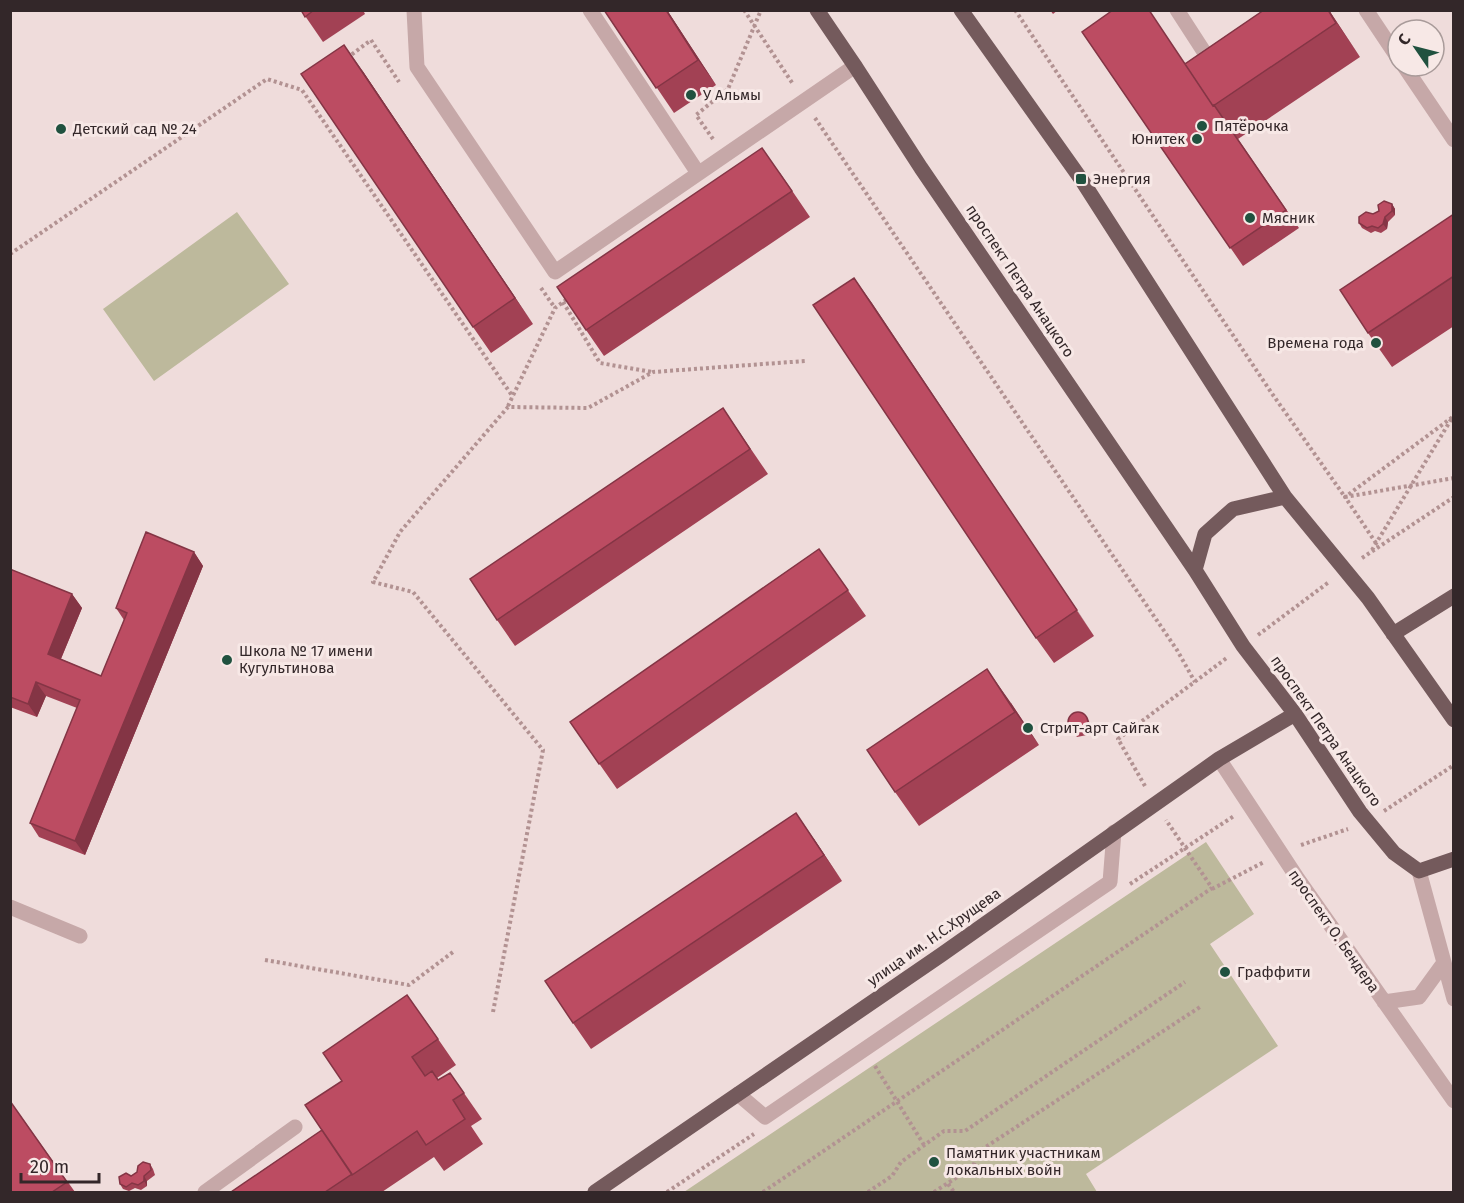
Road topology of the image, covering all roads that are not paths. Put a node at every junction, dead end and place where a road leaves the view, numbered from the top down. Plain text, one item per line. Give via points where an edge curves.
1 (414, 10) edge
2 (590, 10) edge
3 (817, 10) edge
4 (961, 10) edge
5 (1177, 10) edge
6 (1366, 10) edge
7 (1386, 40) edge
8 (1229, 48) edge
9 (855, 66) junction
10 (1412, 78) edge
11 (1454, 140) edge
12 (698, 173) junction
13 (1285, 497) junction
14 (1195, 570) junction
15 (1454, 596) edge
16 (1393, 634) junction
17 (1295, 714) junction
18 (1454, 720) edge
19 (1219, 759) junction
20 (1114, 832) junction
21 (1454, 859) edge
22 (1419, 872) junction
23 (10, 907) edge
24 (80, 936) dead end
25 (1443, 964) junction
26 (1454, 999) edge
27 (1384, 1002) junction
28 (738, 1094) junction
29 (1454, 1101) edge
30 (295, 1127) dead end
31 (205, 1192) edge
32 (595, 1192) edge

1 - 12 street via 417,67 555,272
2 - 12 street
3 - 9 main road, проспект Петра Анацкого
4 - 13 main road via 1082,179
5 - 8 street via 1210,61
6 - 7 street
9 - 12 street
9 - 14 main road, проспект Петра Анацкого
10 - 11 street
13 - 14 main road via 1233,509 1205,534
13 - 16 main road
14 - 17 main road, проспект Петра Анацкого via 1243,646
15 - 16 main road
16 - 18 main road
17 - 19 main road, улица им. Н.С.Хрущева
17 - 22 main road, проспект Петра Анацкого via 1368,822 1394,853
19 - 20 main road, улица им. Н.С.Хрущева
19 - 27 street, проспект О. Бендера
20 - 28 main road, улица им. Н.С.Хрущева
20 - 28 street via 1110,882 765,1117
21 - 22 main road
22 - 25 street
23 - 24 street
25 - 26 street
25 - 27 street via 1419,997
27 - 29 street, проспект О. Бендера
28 - 32 main road, улица им. Н.С.Хрущева
30 - 31 street

